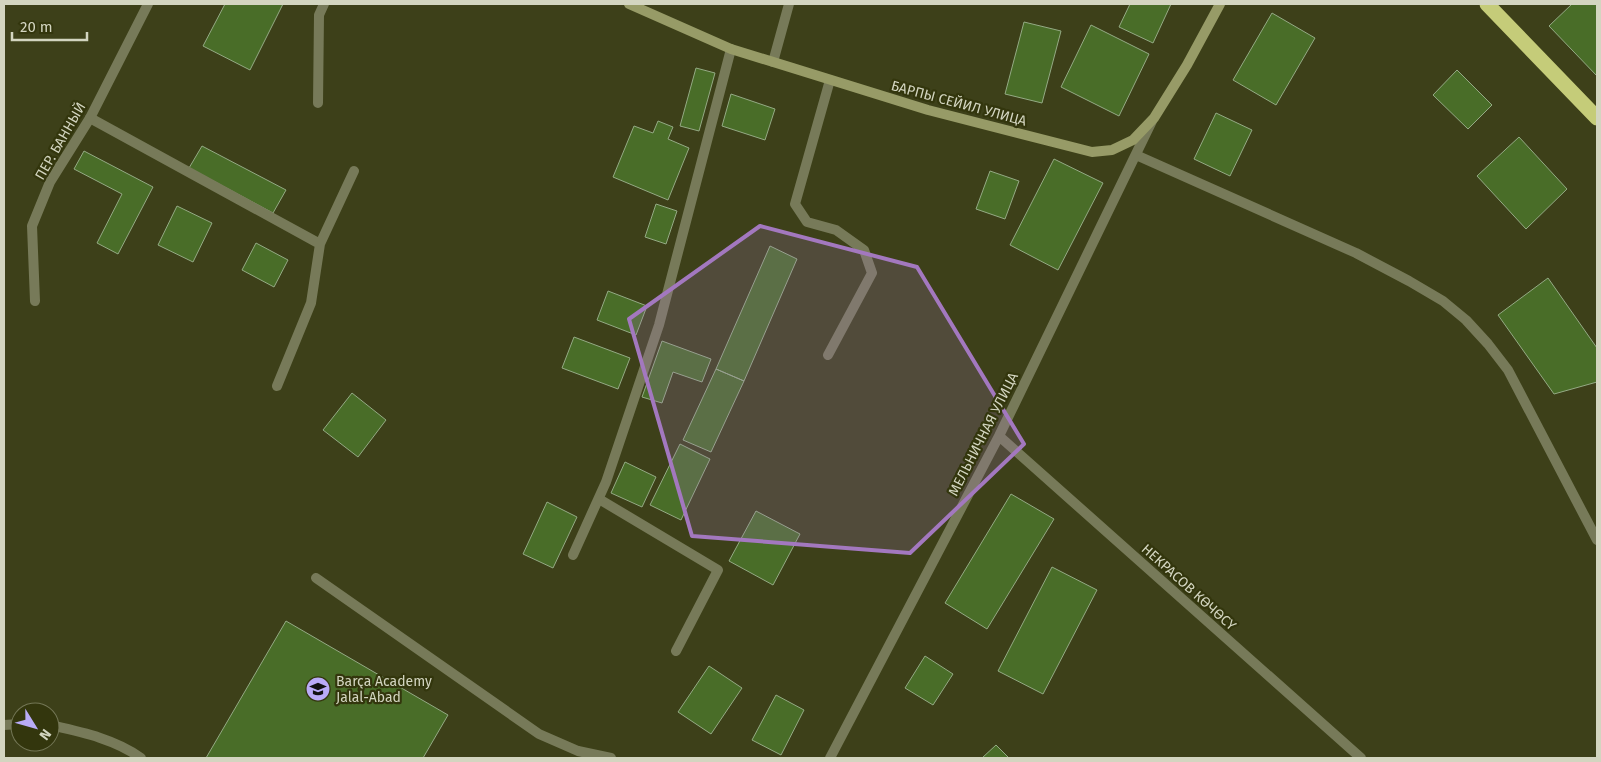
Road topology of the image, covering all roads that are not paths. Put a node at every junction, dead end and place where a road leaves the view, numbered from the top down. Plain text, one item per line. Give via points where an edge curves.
1 (148, 4) edge
2 (324, 4) edge
3 (629, 4) edge
4 (789, 4) edge
5 (1220, 4) edge
6 (1487, 4) edge
7 (731, 49) junction
8 (773, 62) junction
9 (830, 80) junction
10 (318, 103) dead end
11 (90, 118) junction
12 (1154, 118) junction
13 (1597, 118) edge
14 (1136, 155) junction
15 (354, 171) dead end
16 (320, 244) junction
17 (36, 302) dead end
18 (828, 355) dead end
19 (277, 386) dead end
20 (999, 436) junction
21 (598, 499) junction
22 (1597, 540) edge
23 (573, 555) dead end
24 (316, 578) dead end
25 (676, 651) dead end
26 (60, 727) edge
27 (141, 758) edge
28 (611, 758) edge
29 (830, 758) edge
30 (1361, 758) edge

1 - 11 street, ПЕР. БАННЫЙ
2 - 10 street via 319,14
3 - 7 main road, БАРПЫ СЕЙИЛ УЛИЦА
4 - 8 street
5 - 12 main road, БАРПЫ СЕЙИЛ УЛИЦА
6 - 13 highway
7 - 8 main road, БАРПЫ СЕЙИЛ УЛИЦА
7 - 21 street via 659,325
8 - 9 main road, БАРПЫ СЕЙИЛ УЛИЦА
9 - 12 main road, БАРПЫ СЕЙИЛ УЛИЦА via 928,110 1092,152 1112,150 1133,140
9 - 18 street via 795,204 806,222 836,230 864,250 872,273
11 - 16 street
11 - 17 street, ПЕР. БАННЫЙ via 50,182 32,226
12 - 14 street, МЕЛЬНИЧНАЯ УЛИЦА
14 - 20 street, МЕЛЬНИЧНАЯ УЛИЦА
14 - 22 street via 1356,253 1426,291 1466,320 1508,370
15 - 16 street
16 - 19 street via 310,303
20 - 29 street, МЕЛЬНИЧНАЯ УЛИЦА
20 - 30 street, НЕКРАСОВ КӨЧӨСҮ
21 - 23 street
21 - 25 street via 718,570
24 - 28 street via 539,734 578,751
26 - 27 street via 96,736 131,750

